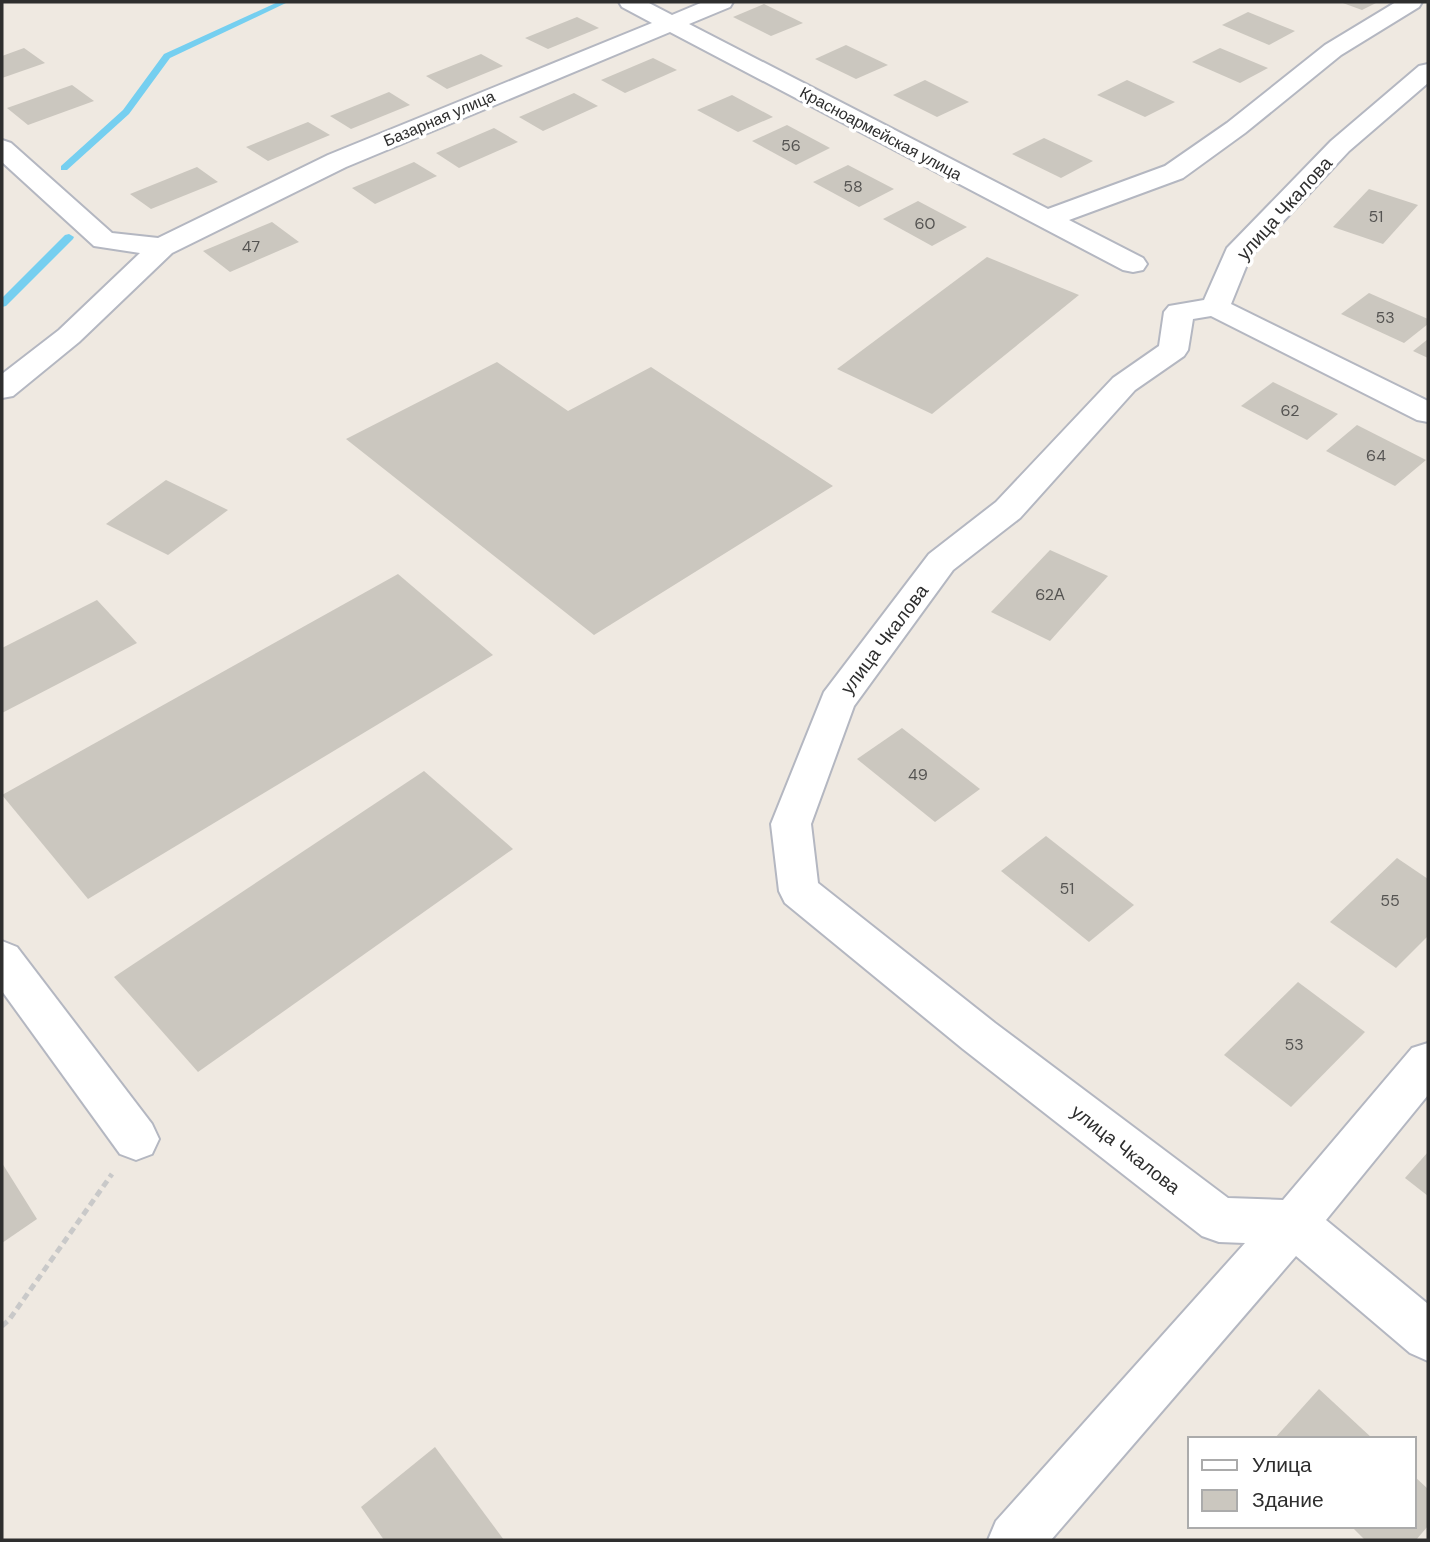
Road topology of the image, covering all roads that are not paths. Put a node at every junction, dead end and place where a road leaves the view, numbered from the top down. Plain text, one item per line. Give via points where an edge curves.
1 (630, 2) edge
2 (722, 2) edge
3 (1411, 2) edge
4 (670, 22) junction
5 (1428, 71) edge
6 (2, 148) edge
7 (1047, 219) junction
8 (162, 247) junction
9 (1133, 264) dead end
10 (1214, 307) junction
11 (2, 388) edge
12 (1428, 413) edge
13 (2, 959) edge
14 (1428, 1062) edge
15 (136, 1139) road end
16 (1294, 1223) junction
17 (1428, 1336) edge
18 (1015, 1540) edge

1 - 4 street, Красноармейская улица
2 - 4 street, Базарная улица
3 - 7 street via 1333,50 1174,172
4 - 7 street, Красноармейская улица
4 - 8 street, Базарная улица via 337,161
5 - 10 street, улица Чкалова via 1340,146 1237,254
6 - 8 street via 104,240
7 - 9 street, Красноармейская улица
8 - 11 street, Базарная улица via 69,336
10 - 12 street
10 - 16 street, улица Чкалова via 1179,312 1173,350 1124,384 1008,510 941,562 837,702 791,824 799,891 979,1035 1219,1220
13 - 15 street
14 - 16 street
16 - 17 street
16 - 18 street

